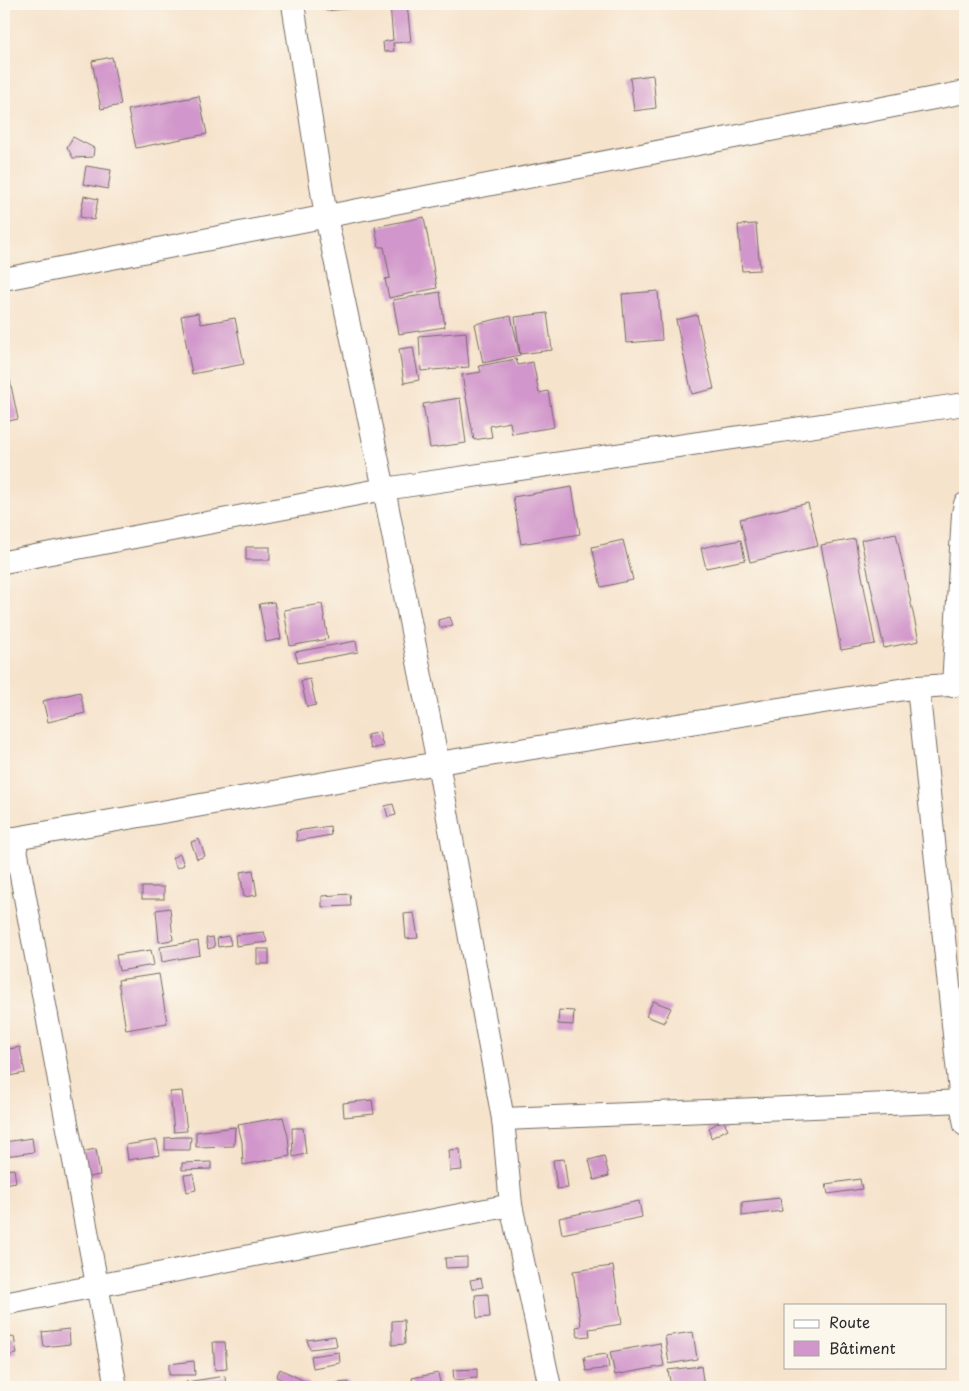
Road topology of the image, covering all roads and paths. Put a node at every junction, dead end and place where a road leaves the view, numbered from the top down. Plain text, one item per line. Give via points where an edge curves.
1 (293, 4) edge
2 (965, 92) edge
3 (326, 217) junction
4 (4, 279) edge
5 (965, 404) edge
6 (384, 489) junction
7 (965, 504) edge
8 (4, 562) edge
9 (959, 685) edge
10 (918, 687) junction
11 (438, 763) junction
12 (9, 839) edge
13 (963, 1101) edge
14 (503, 1119) junction
15 (965, 1125) edge
16 (511, 1205) junction
17 (96, 1286) junction
18 (4, 1304) edge
19 (116, 1387) edge
20 (550, 1387) edge

1 - 3 street
2 - 3 street
3 - 4 street
3 - 6 street
5 - 6 street
6 - 8 street
6 - 11 street
7 - 9 street
9 - 10 street
10 - 11 street
10 - 13 street
11 - 12 street
11 - 14 street
12 - 17 street
13 - 14 street
13 - 15 street
14 - 16 street
16 - 17 street
16 - 20 street
17 - 18 street
17 - 19 street

